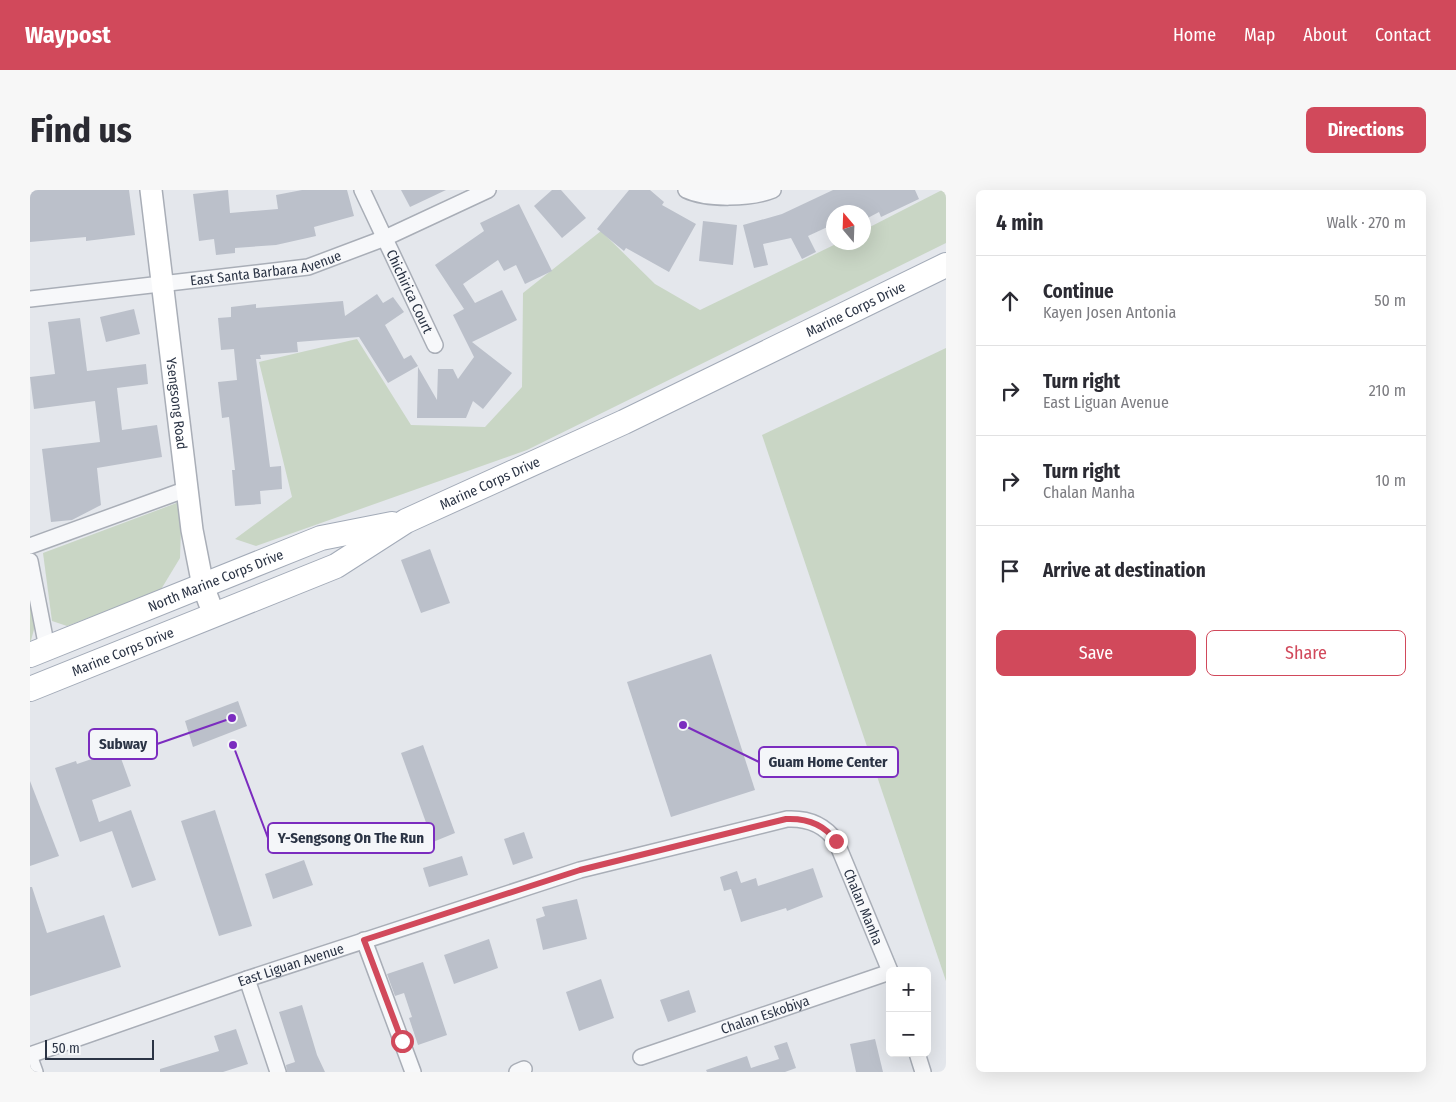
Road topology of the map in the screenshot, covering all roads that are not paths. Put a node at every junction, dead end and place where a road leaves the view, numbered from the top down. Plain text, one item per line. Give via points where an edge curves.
1 (151, 190) edge
2 (362, 190) edge
3 (488, 190) edge
4 (686, 190) edge
5 (773, 190) edge
6 (385, 238) junction
7 (946, 265) edge
8 (162, 285) junction
9 (30, 299) edge
10 (435, 345) dead end
11 (187, 489) junction
12 (406, 521) junction
13 (30, 546) edge
14 (30, 562) edge
15 (203, 586) junction
16 (214, 615) junction
17 (39, 652) edge
18 (30, 689) edge
19 (815, 823) joint
20 (364, 940) junction
21 (888, 967) edge
22 (886, 972) edge
23 (247, 978) junction
24 (30, 1056) edge
25 (641, 1057) dead end
26 (918, 1057) edge
27 (35, 1072) edge
28 (278, 1072) edge
29 (413, 1072) edge
30 (923, 1072) edge

1 - 8 main road, Ysengsong Road
2 - 6 street, Chichirica Court
3 - 6 street, East Santa Barbara Avenue
4 - 5 street via 696,195 736,197
6 - 8 street, East Santa Barbara Avenue via 308,267
6 - 10 street, Chichirica Court
7 - 12 main road, Marine Corps Drive via 624,422
8 - 9 street, East Santa Barbara Avenue
8 - 11 main road, Ysengsong Road
11 - 13 street
11 - 15 main road, Ysengsong Road
12 - 15 main road, North Marine Corps Drive via 321,538
12 - 16 main road, Marine Corps Drive via 336,566
14 - 17 street
15 - 16 main road, Ysengsong Road
15 - 17 main road, North Marine Corps Drive
16 - 18 main road, Marine Corps Drive
19 - 20 street, East Liguan Avenue via 786,819 580,870
19 - 21 street, Chalan Manha via 836,841
20 - 23 street, East Liguan Avenue
20 - 29 street
22 - 25 street, Chalan Eskobiya
23 - 24 street, East Liguan Avenue
23 - 28 street
24 - 27 street
26 - 30 street

